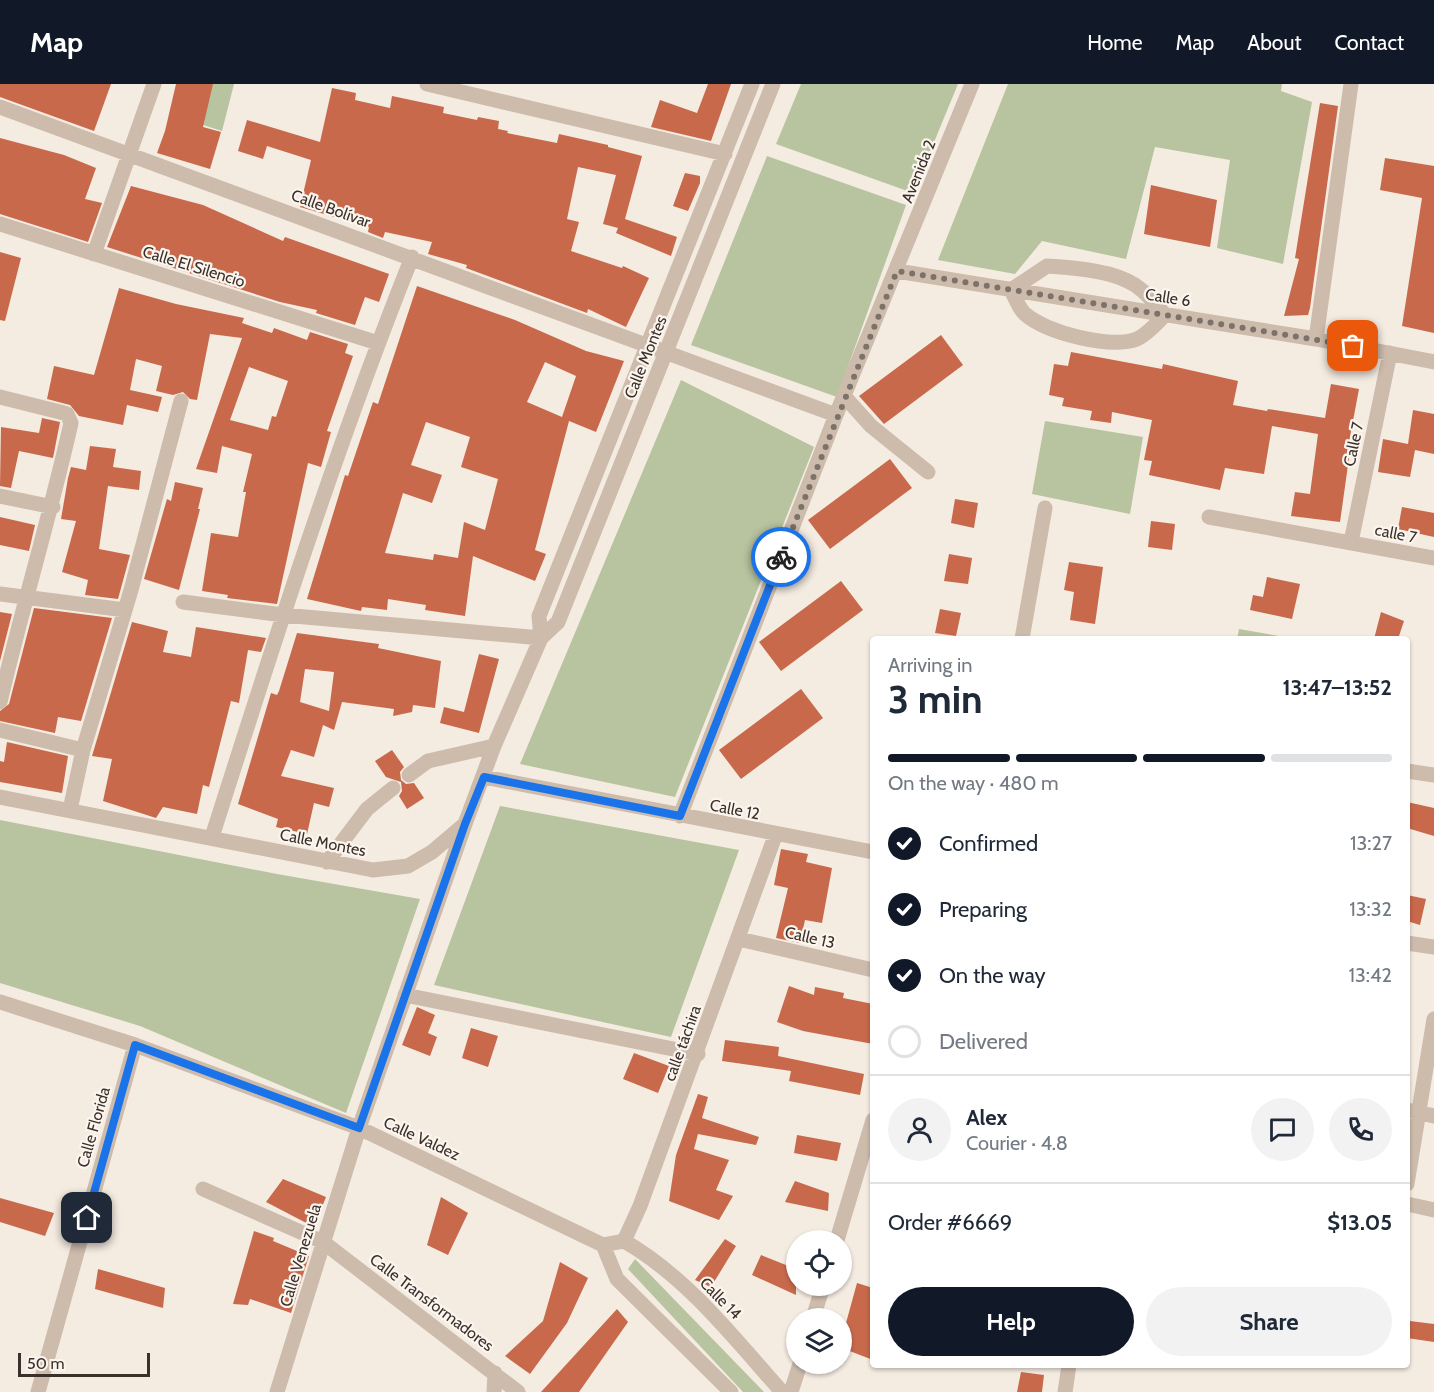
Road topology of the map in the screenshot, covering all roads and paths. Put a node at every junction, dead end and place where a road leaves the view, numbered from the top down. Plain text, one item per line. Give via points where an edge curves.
1 (154, 84) edge
2 (427, 84) edge
3 (752, 84) edge
4 (773, 84) edge
5 (972, 84) edge
6 (1351, 84) edge
7 (0, 107) edge
8 (128, 153) junction
9 (725, 154) junction
10 (0, 224) edge
11 (94, 254) junction
12 (412, 257) junction
13 (897, 271) junction
14 (1011, 290) junction
15 (1165, 315) junction
16 (1316, 339) junction
17 (378, 343) junction
18 (649, 344) junction
19 (667, 351) junction
20 (1390, 353) junction
21 (1433, 362) edge
22 (844, 396) junction
23 (0, 397) edge
24 (181, 401) dead end
25 (836, 415) junction
26 (928, 472) dead end
27 (0, 496) edge
28 (53, 507) junction
29 (1045, 508) dead end
30 (1209, 517) dead end
31 (1351, 542) junction
32 (1434, 558) edge
33 (0, 594) edge
34 (26, 596) junction
35 (183, 603) dead end
36 (124, 610) junction
37 (283, 615) junction
38 (1023, 636) edge
39 (541, 638) junction
40 (1, 694) edge
41 (0, 730) edge
42 (494, 746) junction
43 (82, 750) junction
44 (1410, 771) edge
45 (409, 775) dead end
46 (1434, 775) edge
47 (484, 777) junction
48 (393, 788) dead end
49 (0, 796) edge
50 (70, 810) junction
51 (680, 816) junction
52 (465, 824) junction
53 (775, 836) junction
54 (212, 837) junction
55 (870, 852) edge
56 (327, 862) junction
57 (739, 939) junction
58 (1410, 943) edge
59 (1434, 947) edge
60 (870, 969) edge
61 (405, 995) junction
62 (0, 1002) edge
63 (1434, 1019) edge
64 (135, 1045) junction
65 (698, 1054) junction
66 (1412, 1111) edge
67 (1434, 1116) edge
68 (359, 1128) junction
69 (870, 1130) edge
70 (1410, 1140) edge
71 (203, 1190) dead end
72 (1410, 1205) edge
73 (1434, 1210) edge
74 (840, 1230) edge
75 (624, 1241) junction
76 (323, 1242) junction
77 (603, 1245) junction
78 (1069, 1368) edge
79 (495, 1373) junction
80 (797, 1374) edge
81 (38, 1392) edge
82 (277, 1392) edge
83 (494, 1392) edge
84 (518, 1392) edge
85 (731, 1392) edge
86 (783, 1392) edge
87 (791, 1392) edge
88 (1065, 1392) edge

1 - 8 street
2 - 9 street
3 - 9 street, Calle Montes
4 - 19 street, Calle Montes
5 - 13 street, Avenida 2
6 - 16 street
7 - 8 street, Calle Bolívar
8 - 11 street
8 - 12 street, Calle Bolívar
9 - 18 street, Calle Montes
10 - 11 street, Calle El Silencio
11 - 17 street, Calle El Silencio
12 - 17 street
12 - 18 street, Calle Bolívar
13 - 14 street, Calle 6
13 - 22 street, Avenida 2
14 - 15 street, Calle 6
14 - 15 street via 1047,266 1069,268 1124,279 1149,296
14 - 15 street via 1023,313 1042,325 1062,333 1121,343 1138,338
15 - 16 street, Calle 6
16 - 20 street, Calle 6
17 - 37 street
18 - 19 street, Calle Bolívar
18 - 39 street, Calle Montes via 539,616
19 - 25 street, Calle Bolívar
19 - 39 street, Calle Montes via 558,622
20 - 21 street, Calle 6
20 - 31 street, Calle 7
22 - 25 street, Avenida 2
22 - 26 street via 871,426
23 - 28 street via 60,412 69,418
24 - 36 street
25 - 51 street, Avenida 2
27 - 28 street
28 - 34 street
29 - 38 street
30 - 31 street, calle 7
31 - 32 street, calle 7
33 - 34 street
34 - 36 street
34 - 40 street
35 - 37 street
36 - 43 street
37 - 39 street
37 - 54 street
39 - 42 street, Calle Montes
41 - 43 street
42 - 45 street via 428,761
42 - 47 street, Calle Montes
43 - 50 street
44 - 46 street
47 - 51 street, Calle 12
47 - 52 street, Calle Montes
48 - 56 street via 367,809
49 - 50 street, Calle Montes
50 - 54 street, Calle Montes
51 - 53 street, Calle 12
52 - 56 street, Calle Montes via 408,866 373,870
52 - 61 street, Calle Venezuela
53 - 55 street, Calle 12
53 - 57 street, calle táchira
54 - 56 street, Calle Montes
57 - 60 street, Calle 13
57 - 65 street, calle táchira
58 - 59 street
61 - 65 street
61 - 68 street, Calle Venezuela
62 - 64 street, Calle Valdez
63 - 66 street
64 - 68 street, Calle Valdez
64 - 81 street, Calle Florida
65 - 75 street, calle táchira
66 - 67 street
66 - 70 street
68 - 76 street, Calle Venezuela
68 - 77 street, Calle Valdez
69 - 74 street
71 - 76 street, Calle Transformadores
72 - 73 street
75 - 77 street
75 - 86 street, Calle 14 via 654,1258
76 - 79 street, Calle Transformadores
76 - 82 street, Calle Venezuela
77 - 85 street via 618,1280
78 - 88 street
79 - 83 street
79 - 84 street, Calle Transformadores
80 - 87 street

